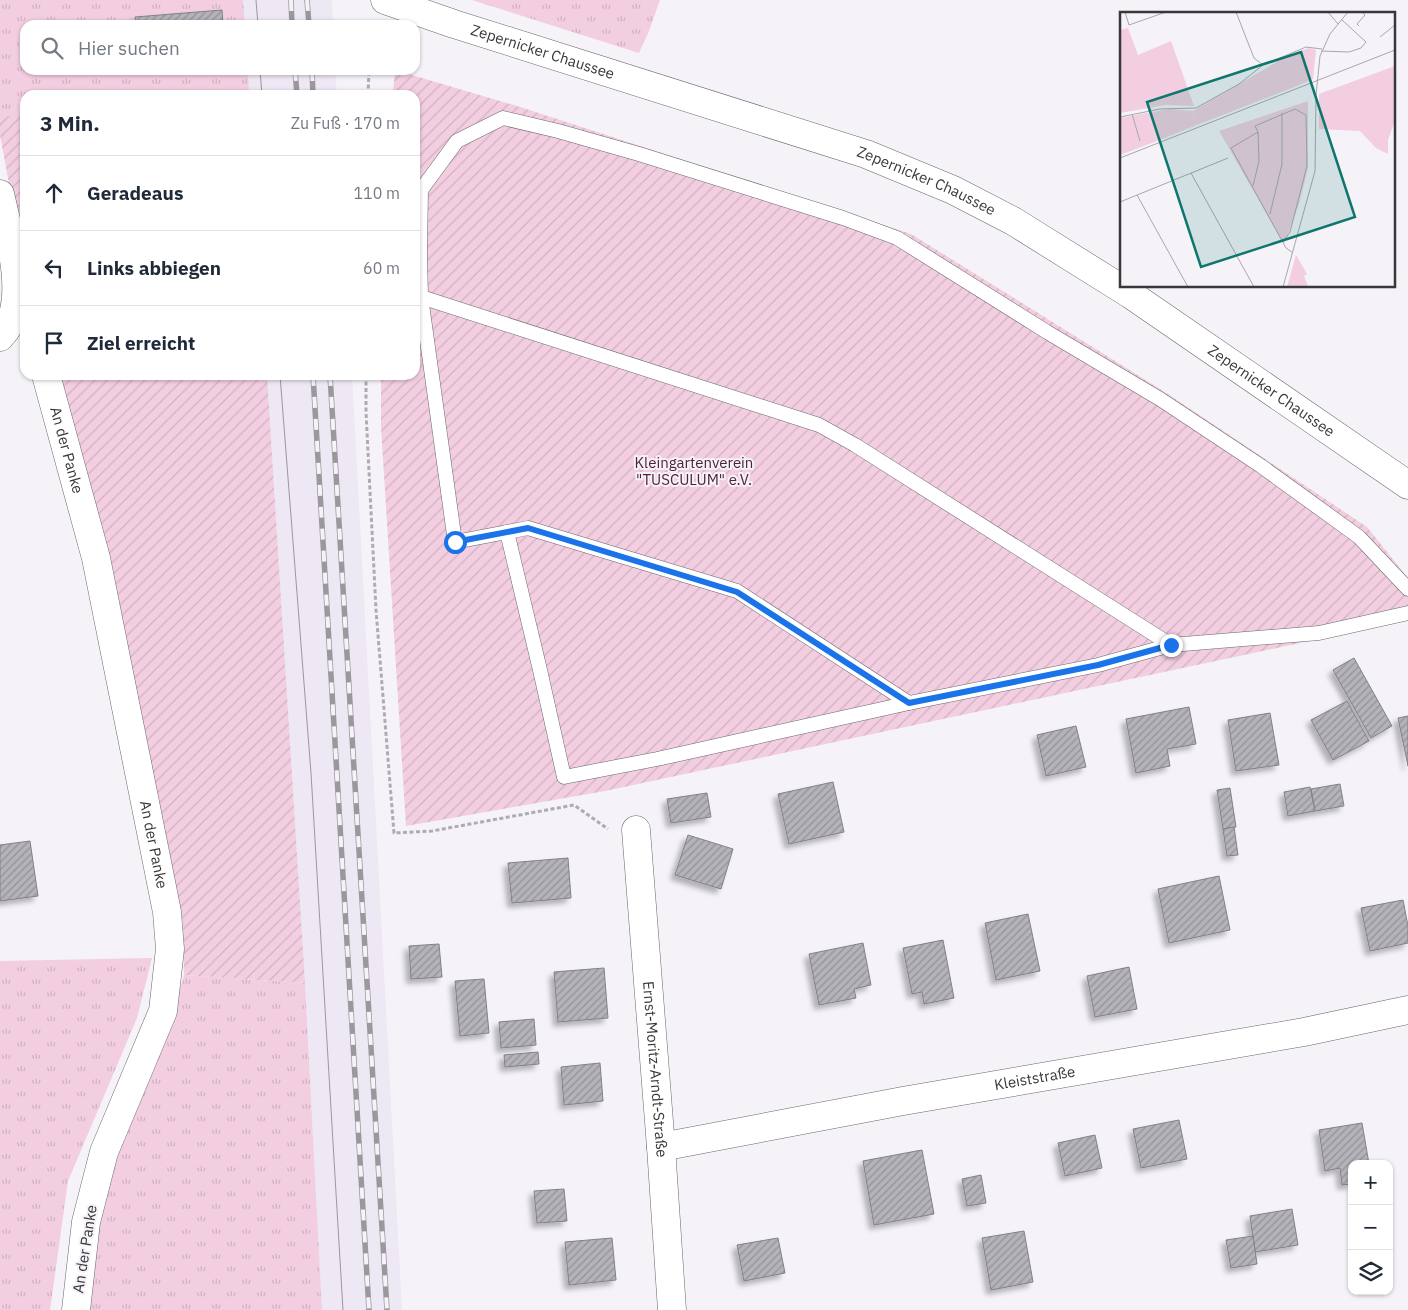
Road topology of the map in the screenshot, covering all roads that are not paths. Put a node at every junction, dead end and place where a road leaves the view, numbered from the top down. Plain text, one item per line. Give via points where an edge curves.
1 (385, 0) edge
2 (0, 194) edge
3 (1120, 288) edge
4 (1120, 288) edge
5 (421, 297) junction
6 (11, 336) edge
7 (47, 380) edge
8 (1408, 485) edge
9 (506, 532) junction
10 (1408, 589) edge
11 (1408, 613) edge
12 (1171, 645) junction
13 (909, 703) junction
14 (636, 830) road end
15 (1408, 1010) edge
16 (661, 1147) junction
17 (76, 1310) edge
18 (672, 1310) edge

1 - 4 street, Zepernicker Chaussee via 866,154 953,190 1013,221
2 - 6 street via 13,252 17,291
3 - 8 street, Zepernicker Chaussee
5 - 9 lane via 455,542
5 - 10 lane via 421,190 457,141 504,118 639,154 897,238 1160,399 1253,461 1360,537
5 - 12 lane via 820,425
7 - 17 street, An der Panke via 96,558 167,912 170,949 164,1010 104,1152 86,1222
9 - 13 lane via 528,528 737,592
9 - 13 lane via 564,777
11 - 12 lane via 1319,632
12 - 13 lane via 1098,665
14 - 16 street, Ernst-Moritz-Arndt-Straße
15 - 16 street, Kleiststraße via 1304,1032 903,1101
16 - 18 street, Ernst-Moritz-Arndt-Straße

